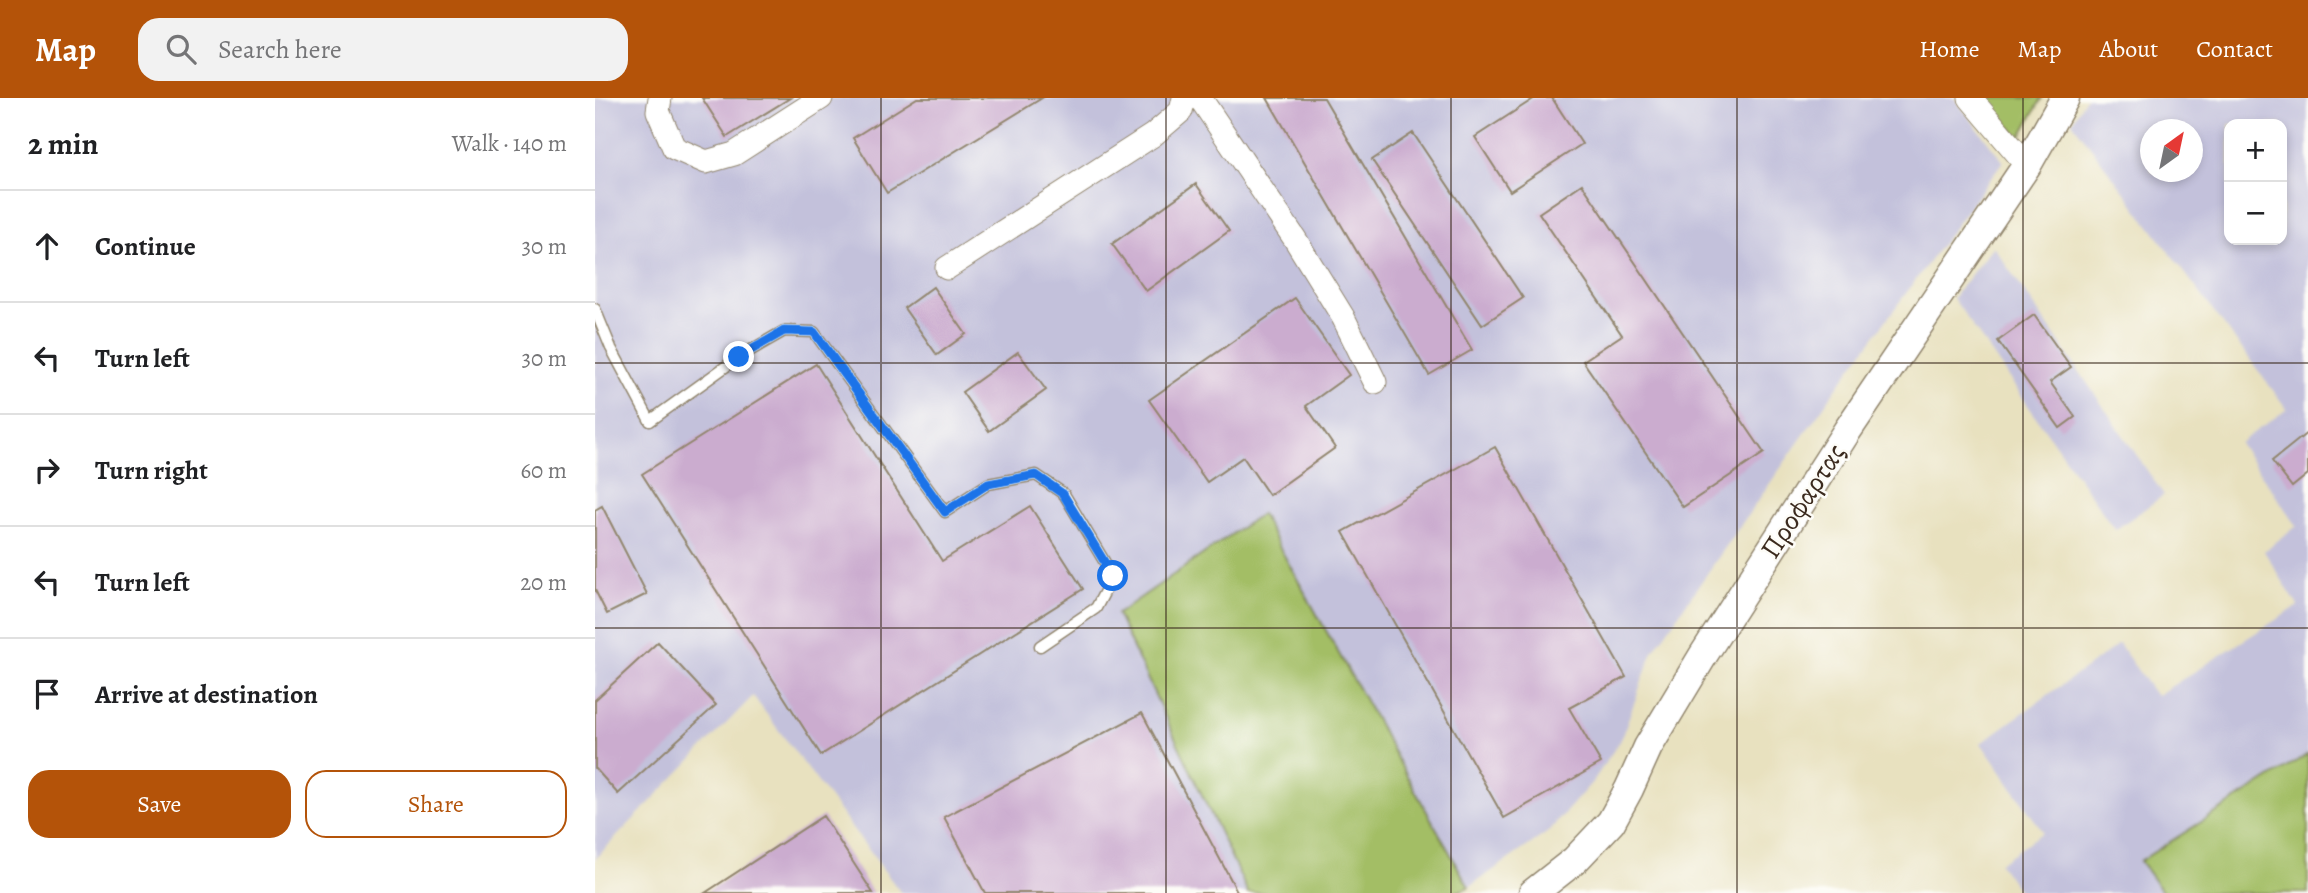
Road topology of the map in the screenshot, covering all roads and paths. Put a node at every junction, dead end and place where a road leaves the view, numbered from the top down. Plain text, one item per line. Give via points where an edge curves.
1 (660, 98) edge
2 (821, 98) edge
3 (1184, 98) edge
4 (1200, 98) edge
5 (1970, 98) edge
6 (2065, 98) edge
7 (2027, 165) junction
8 (947, 268) dead end
9 (595, 309) edge
10 (1375, 382) dead end
11 (1041, 646) dead end
12 (1535, 893) edge

1 - 2 street via 658,111 674,148 706,162 734,154
3 - 8 street via 1181,111 1153,135
4 - 10 street via 1295,239 1343,317
5 - 7 street
6 - 7 street, Προφαρτας
7 - 12 street, Προφαρτας via 1847,431 1704,654 1648,747 1611,822
9 - 11 lane via 650,421 739,357 784,331 814,332 945,512 988,484 1036,475 1063,494 1113,576 1096,608

